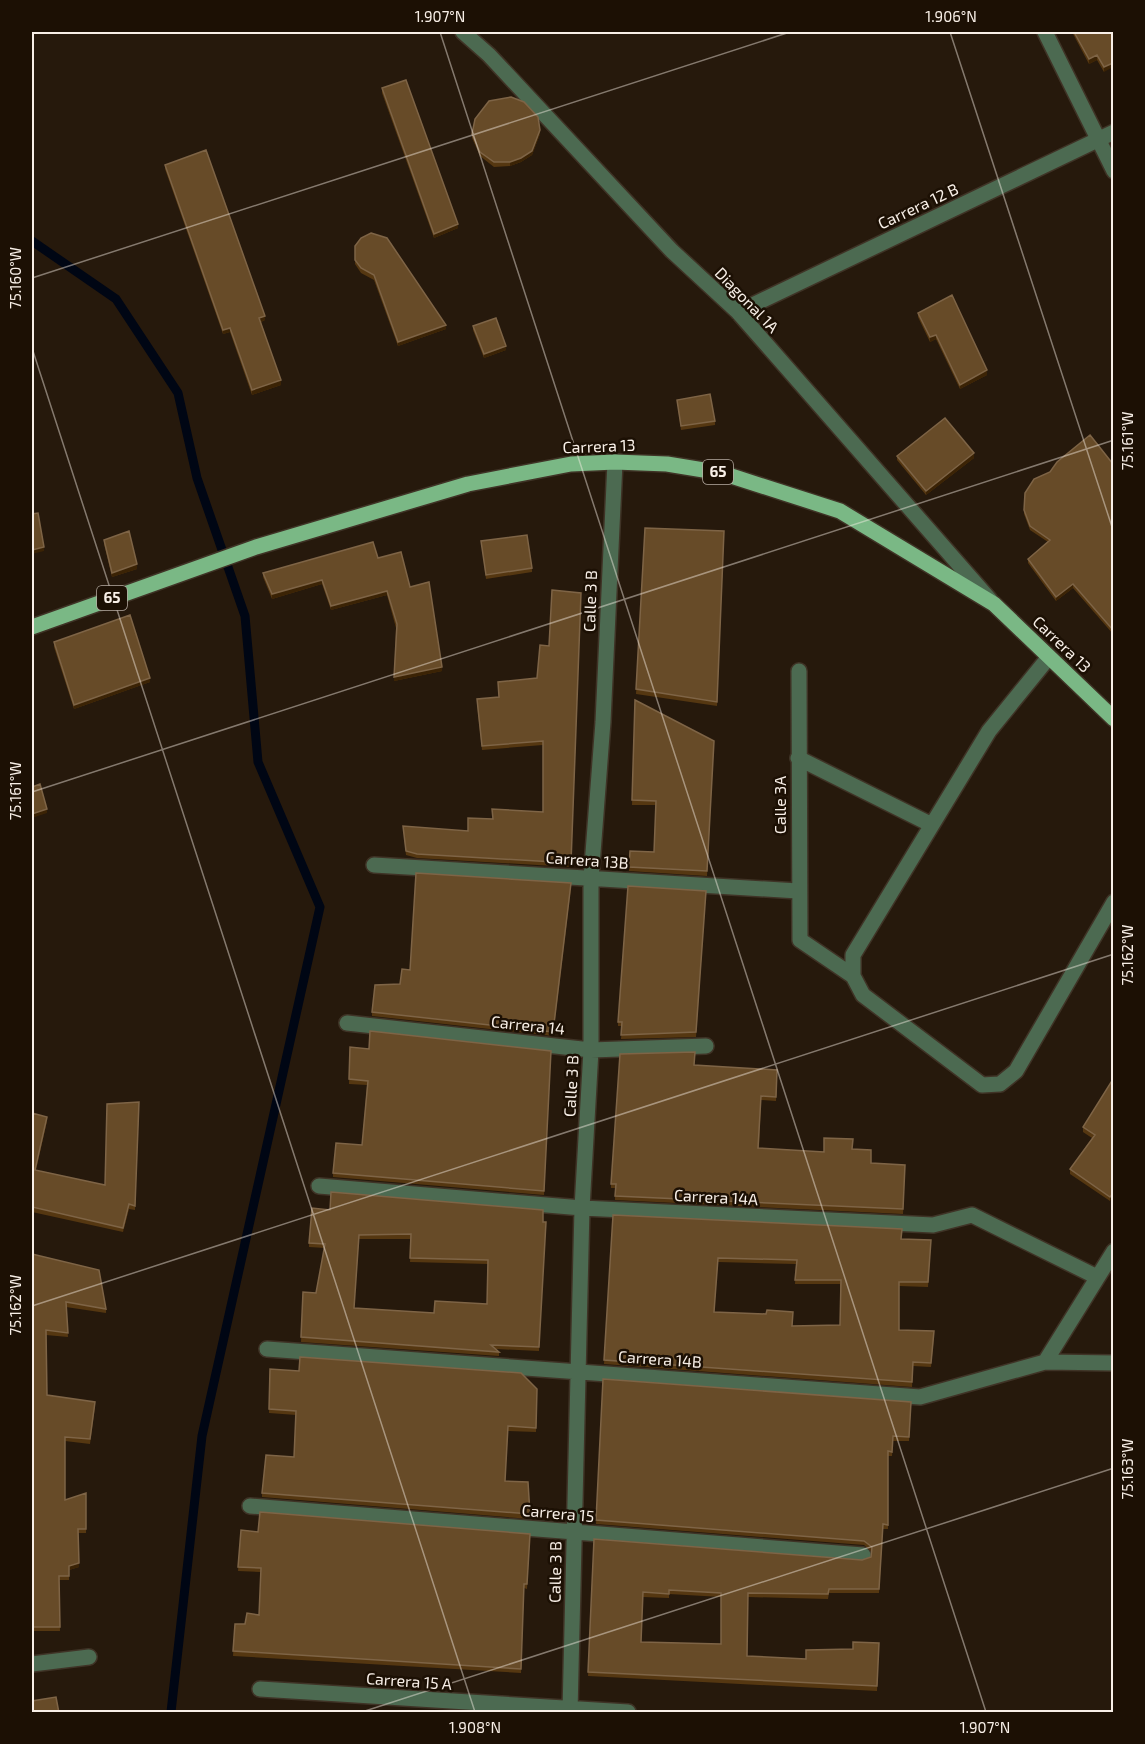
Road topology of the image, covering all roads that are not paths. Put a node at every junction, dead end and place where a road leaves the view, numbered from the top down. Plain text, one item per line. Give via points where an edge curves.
1 (1045, 32) edge
2 (470, 33) edge
3 (1113, 132) edge
4 (1099, 140) junction
5 (1113, 171) edge
6 (738, 312) junction
7 (615, 462) junction
8 (994, 604) junction
9 (32, 627) edge
10 (1049, 657) junction
11 (799, 671) dead end
12 (1113, 719) edge
13 (798, 758) junction
14 (930, 824) junction
15 (374, 865) dead end
16 (591, 879) junction
17 (798, 891) junction
18 (1113, 902) edge
19 (853, 976) junction
20 (347, 1023) dead end
21 (706, 1046) dead end
22 (591, 1050) junction
23 (319, 1186) dead end
24 (582, 1208) junction
25 (1113, 1251) edge
26 (1097, 1277) junction
27 (267, 1349) dead end
28 (1045, 1362) junction
29 (1113, 1363) edge
30 (577, 1371) junction
31 (250, 1506) dead end
32 (573, 1533) junction
33 (863, 1555) dead end
34 (89, 1657) dead end
35 (32, 1664) edge
36 (260, 1689) dead end
37 (570, 1711) edge
38 (628, 1713) edge

1 - 4 street
2 - 6 street, Diagonal 1A via 672,251
3 - 4 street, Carrera 12 B
4 - 5 street
4 - 6 street, Carrera 12 B
6 - 8 street, Diagonal 1A
7 - 8 main road, Carrera 13 / 65 via 668,464 722,473 840,511
7 - 9 main road, Carrera 13 / 65 via 571,464 487,479 256,547
7 - 16 street, Calle 3 B
8 - 10 main road, Carrera 13 / 65
10 - 12 main road, Carrera 13 / 65
10 - 14 street via 989,731
11 - 13 street, Calle 3A
13 - 14 street
13 - 17 street, Calle 3A
14 - 19 street via 853,955
15 - 16 street, Carrera 13B
16 - 17 street, Carrera 13B
16 - 22 street, Calle 3 B
17 - 19 street, Calle 3A via 800,940
18 - 19 street via 1016,1071 1000,1084 982,1085 863,995
20 - 22 street, Carrera 14
21 - 22 street, Carrera 14
22 - 24 street, Calle 3 B
23 - 24 street, Carrera 14A
24 - 26 street, Carrera 14A via 933,1225 972,1215
24 - 30 street, Calle 3 B
25 - 26 street
26 - 28 street
27 - 30 street, Carrera 14B
28 - 29 street, Carrera 14B
28 - 30 street, Carrera 14B via 920,1397
30 - 32 street, Calle 3 B
31 - 32 street, Carrera 15
32 - 33 street, Carrera 15
32 - 37 street, Calle 3 B
34 - 35 street
36 - 37 street, Carrera 15 A
37 - 38 street, Carrera 15 A

